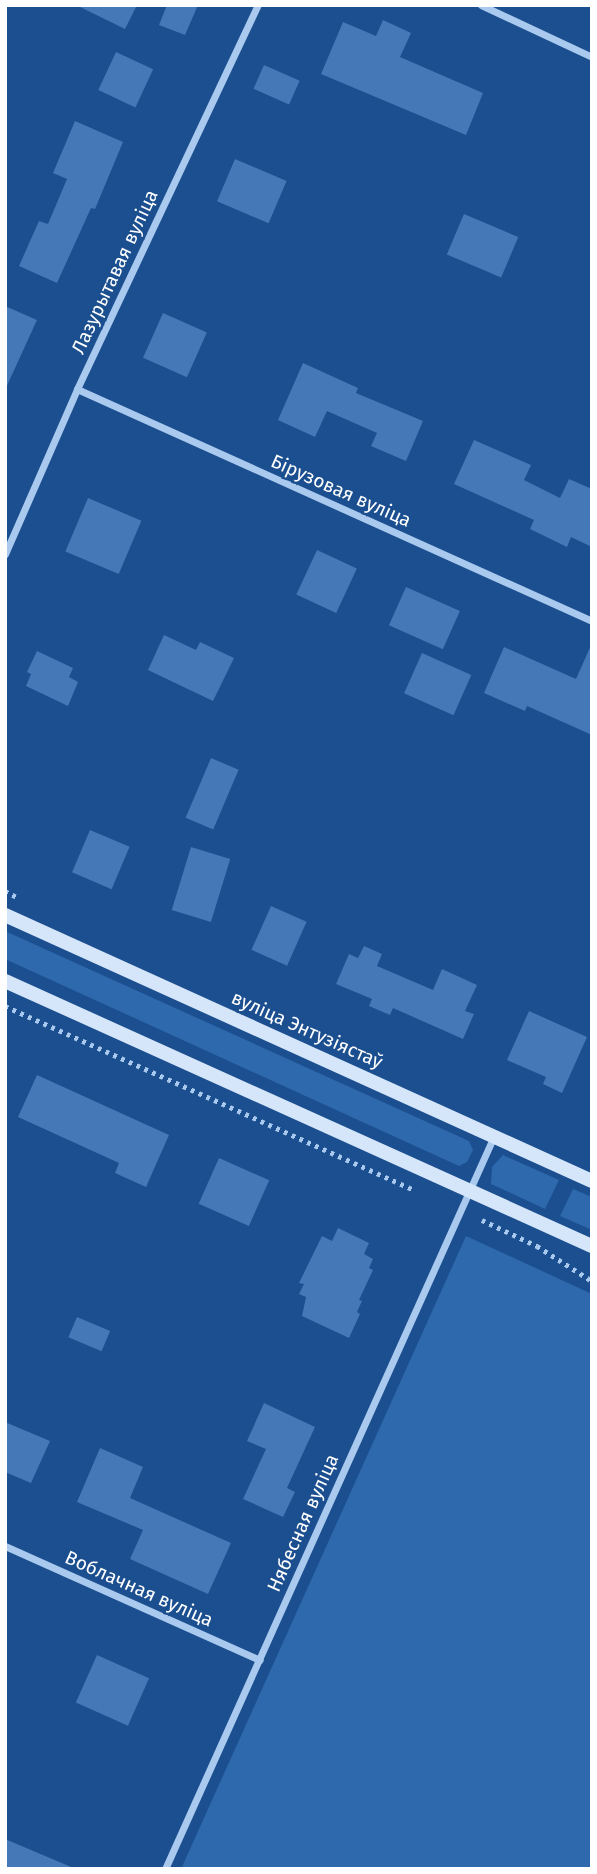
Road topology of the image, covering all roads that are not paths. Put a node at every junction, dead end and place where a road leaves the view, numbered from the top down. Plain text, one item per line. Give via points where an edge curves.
1 (258, 5) edge
2 (481, 5) edge
3 (592, 57) edge
4 (77, 389) junction
5 (5, 554) edge
6 (592, 621) edge
7 (5, 915) edge
8 (5, 981) edge
9 (494, 1135) junction
10 (592, 1181) edge
11 (470, 1189) junction
12 (592, 1246) edge
13 (5, 1546) edge
14 (260, 1660) junction
15 (164, 1869) edge

1 - 4 street, Лазурытавая вуліца
2 - 3 street
4 - 5 street, Лазурытавая вуліца
4 - 6 street, Бірузовая вуліца
7 - 9 street, вуліца Энтузіястаў
8 - 11 street
9 - 10 street, вуліца Энтузіястаў
9 - 11 street, Нябесная вуліца
11 - 12 street
11 - 14 street, Нябесная вуліца
13 - 14 street, Воблачная вуліца
14 - 15 street, Нябесная вуліца

